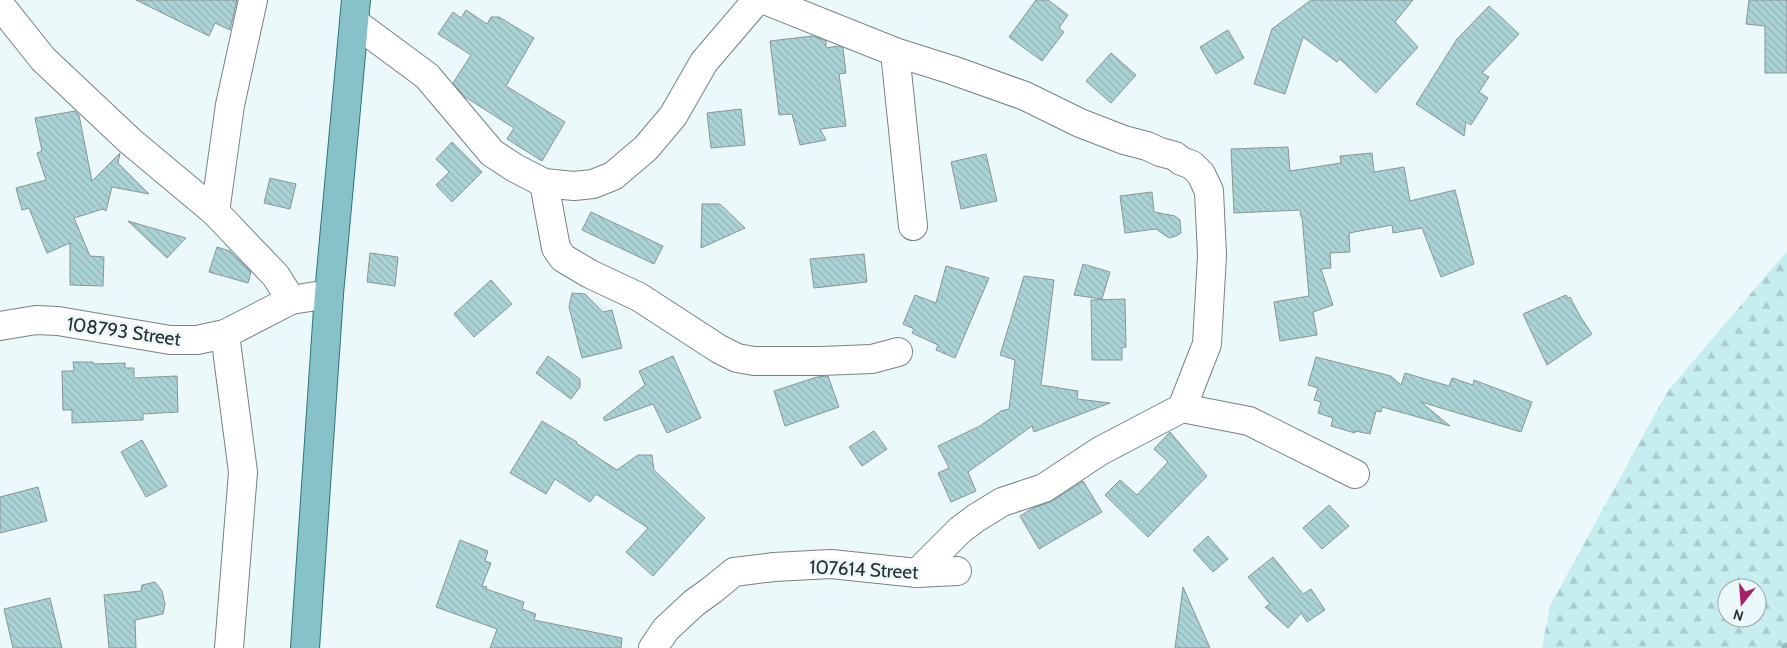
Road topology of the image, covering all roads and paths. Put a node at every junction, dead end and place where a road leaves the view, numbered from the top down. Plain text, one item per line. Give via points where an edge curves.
1 (253, 0) edge
2 (757, 0) edge
3 (765, 0) edge
4 (0, 5) edge
5 (355, 11) edge
6 (895, 52) junction
7 (544, 182) junction
8 (215, 212) junction
9 (913, 226) dead end
10 (329, 294) junction
11 (291, 300) junction
12 (0, 326) edge
13 (225, 334) junction
14 (898, 352) dead end
15 (1182, 408) junction
16 (1355, 474) dead end
17 (957, 572) dead end
18 (917, 573) junction
19 (229, 648) edge
20 (305, 648) edge
21 (653, 648) edge

1 - 8 street via 230,106
2 - 7 street via 704,62 673,116 646,148 613,176 593,184 574,186
3 - 6 street
4 - 8 street via 42,60 130,141
5 - 7 street via 427,76 492,153
5 - 10 main road
6 - 9 street
6 - 15 street via 1025,96 1080,123 1176,156 1201,174 1209,191 1212,255 1207,344
7 - 14 street via 556,248 563,258 639,297 737,358 754,361 872,359
8 - 11 street via 276,276
10 - 11 street, 108793 Street
10 - 20 main road
11 - 13 street, 108793 Street
12 - 13 street, 108793 Street via 36,320 58,321 170,340 197,340
13 - 19 street via 243,472
15 - 16 street via 1249,421
15 - 18 street via 1100,451 1044,488 1002,502 960,530
17 - 18 street, 107614 Street
18 - 21 street, 107614 Street via 831,564 734,572 666,629

